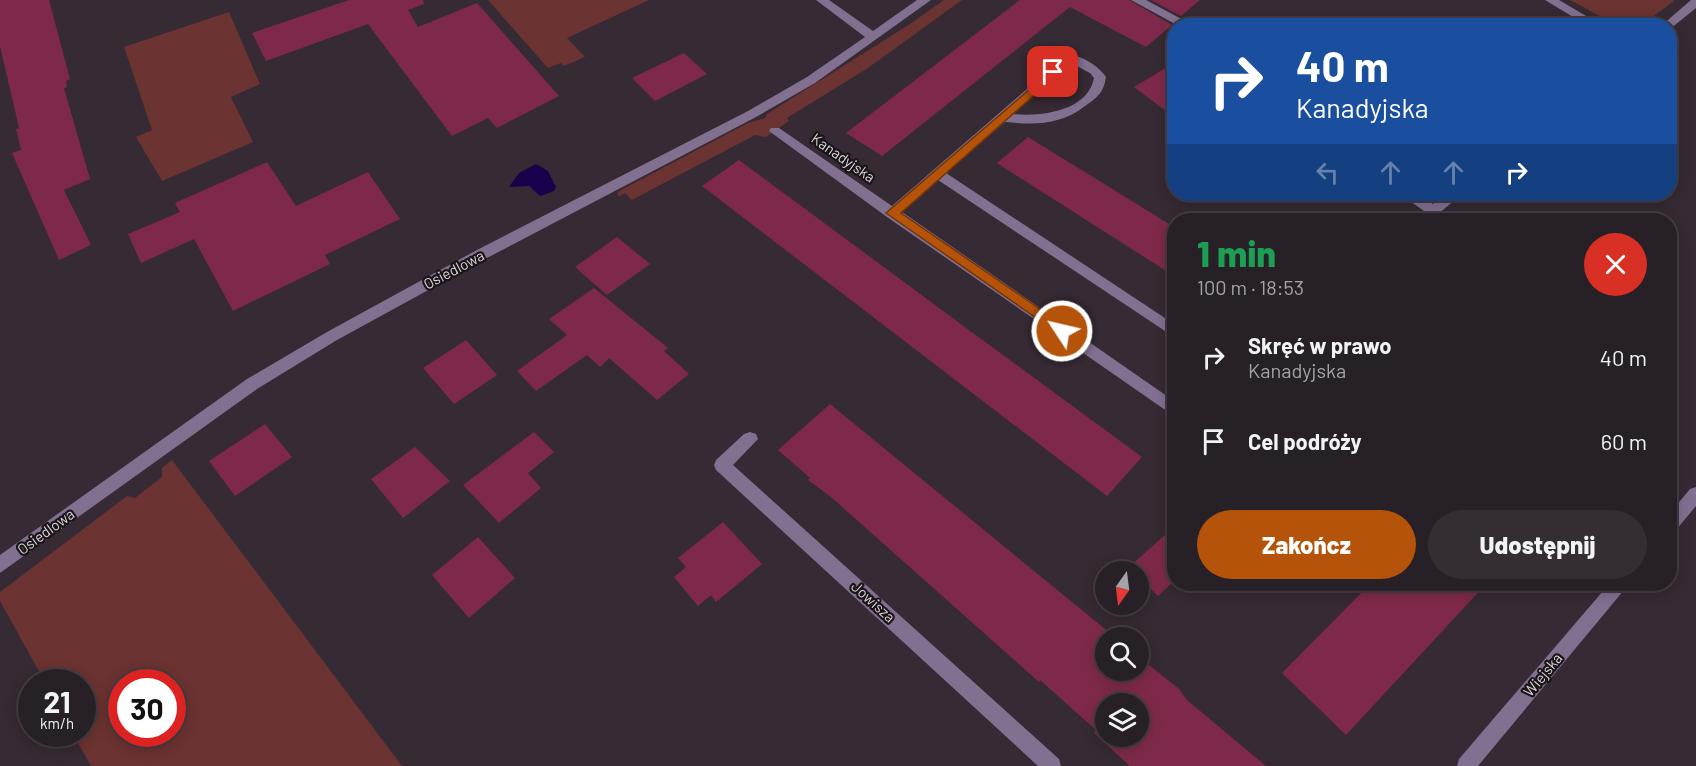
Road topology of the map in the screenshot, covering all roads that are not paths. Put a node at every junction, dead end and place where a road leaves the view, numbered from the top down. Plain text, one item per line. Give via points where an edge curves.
1 (822, 0) edge
2 (925, 0) edge
3 (1137, 0) edge
4 (1551, 0) edge
5 (1696, 1) edge
6 (1173, 18) edge
7 (1584, 18) edge
8 (1676, 18) edge
9 (873, 37) junction
10 (1002, 117) junction
11 (775, 131) dead end
12 (938, 174) junction
13 (1417, 201) edge
14 (1446, 201) edge
15 (1433, 212) joint
16 (892, 213) junction
17 (1167, 326) edge
18 (1167, 404) edge
19 (750, 439) dead end
20 (1696, 494) edge
21 (1677, 517) edge
22 (0, 565) edge
23 (1614, 591) edge
24 (1052, 766) edge
25 (1466, 766) edge

1 - 9 street
2 - 9 street, Osiedlowa
3 - 6 street
4 - 7 street
5 - 8 street
9 - 22 street, Osiedlowa via 752,114 480,255 252,384
10 - 10 street via 1070,58 1100,77 1101,83 1092,94 1063,117
10 - 12 street
11 - 16 street, Kanadyjska
12 - 16 street
12 - 17 street
13 - 15 street
14 - 15 street
16 - 18 street, Kanadyjska
19 - 24 street, Jowisza via 722,465
20 - 21 street
23 - 25 street, Wiejska

